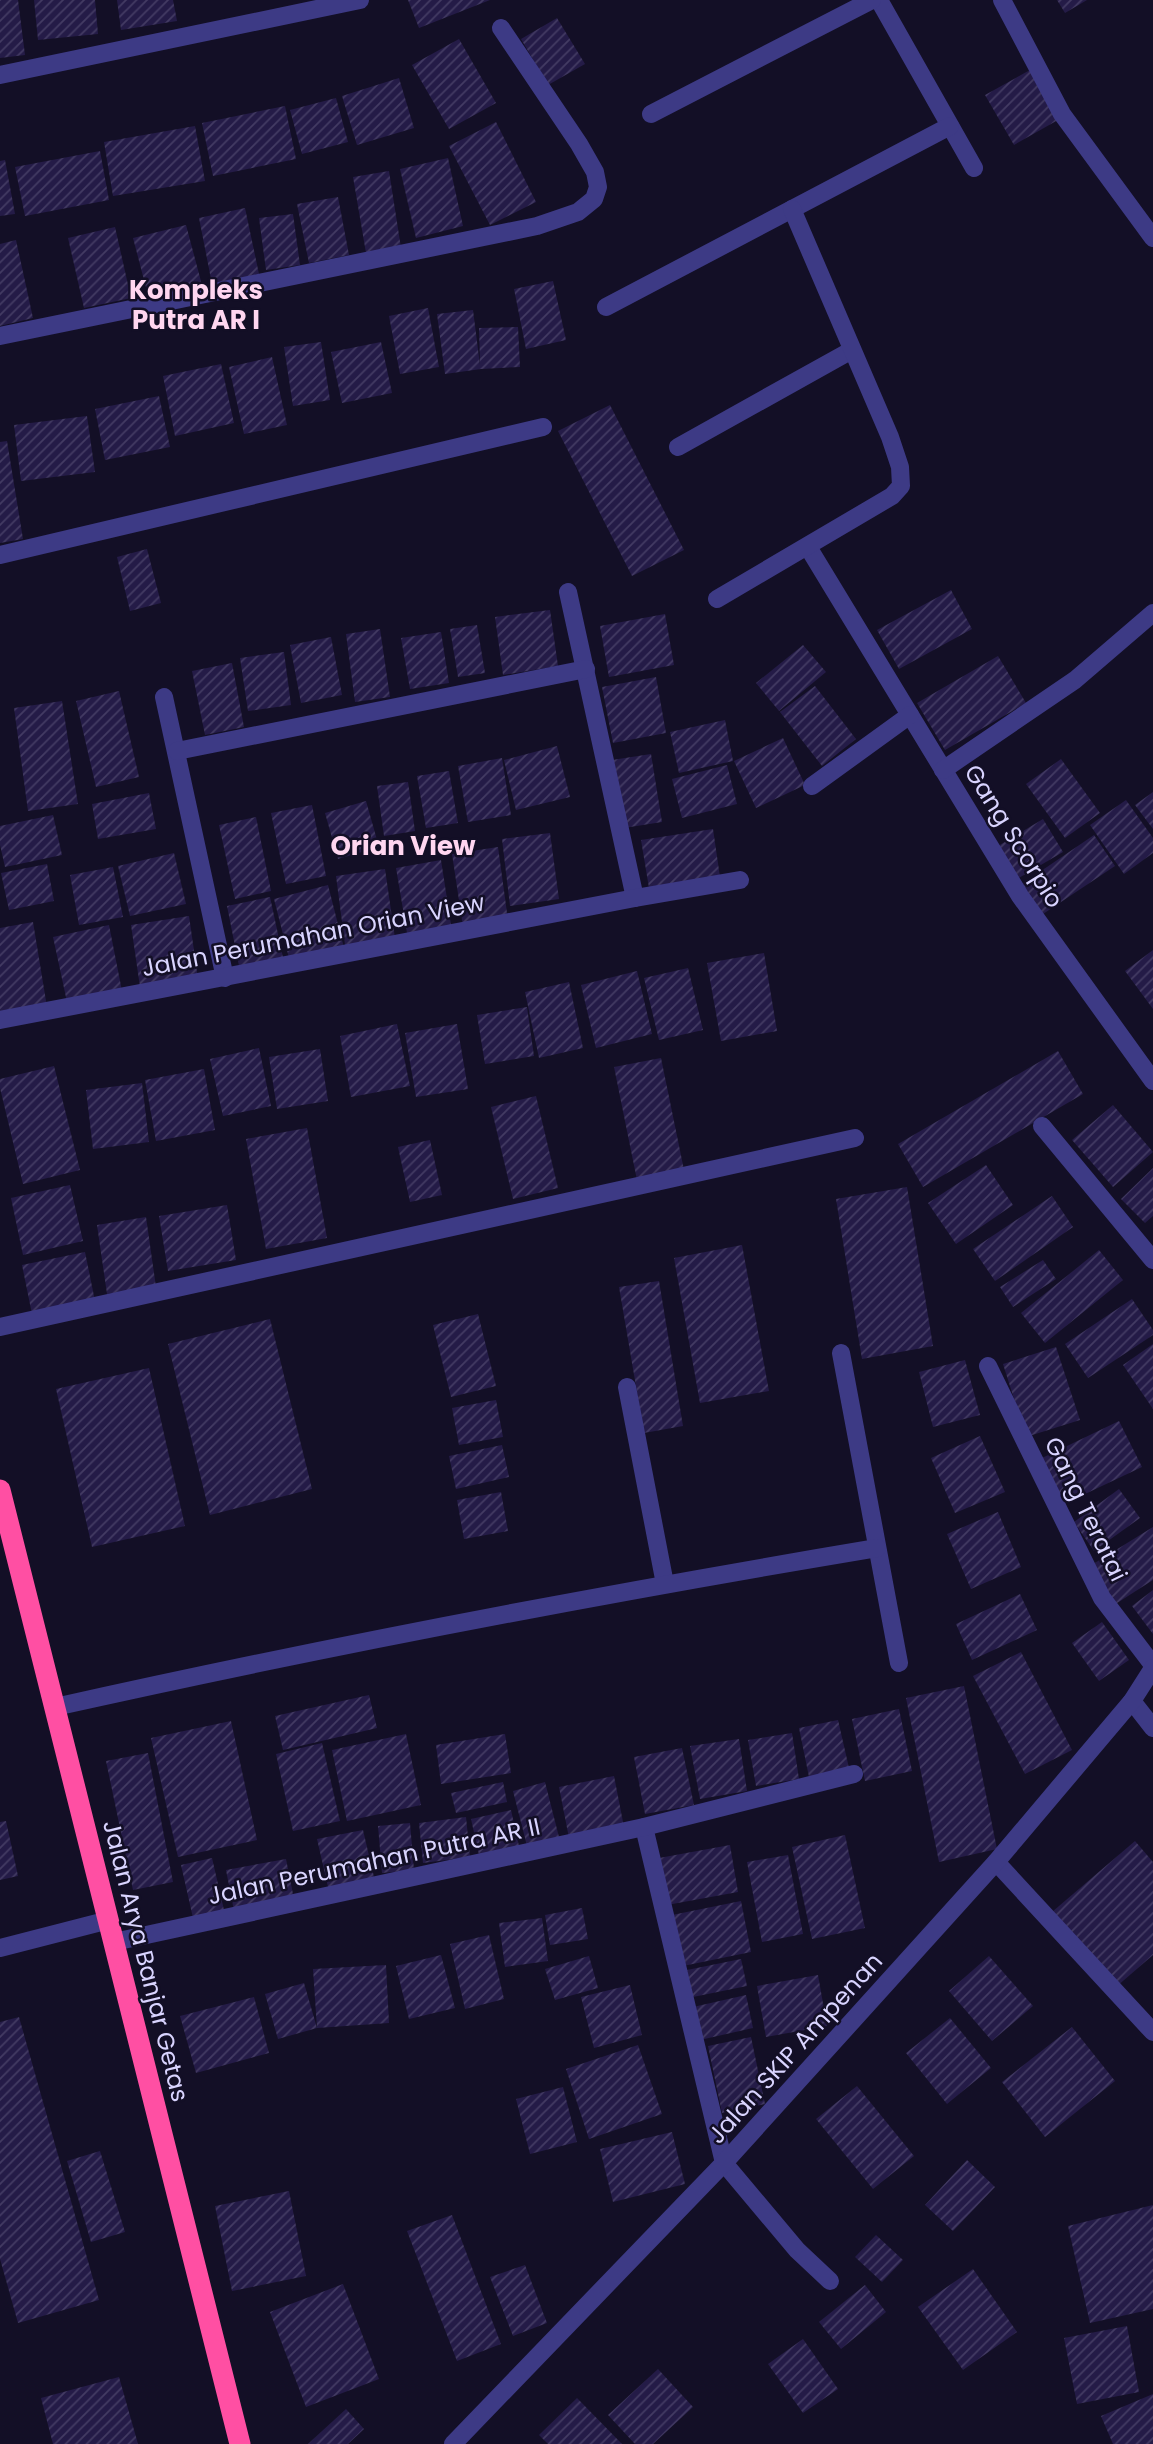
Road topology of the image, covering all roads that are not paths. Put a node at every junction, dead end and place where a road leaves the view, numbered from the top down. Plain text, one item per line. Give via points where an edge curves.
1 (360, 0) edge
2 (872, 0) edge
3 (879, 0) edge
4 (1002, 0) edge
5 (501, 28) dead end
6 (0, 75) edge
7 (651, 114) dead end
8 (950, 125) junction
9 (974, 168) dead end
10 (792, 209) junction
11 (1153, 237) edge
12 (606, 306) dead end
13 (0, 336) edge
14 (852, 350) junction
15 (543, 427) dead end
16 (678, 447) dead end
17 (808, 547) junction
18 (0, 555) edge
19 (568, 592) dead end
20 (717, 600) dead end
21 (1153, 614) edge
22 (586, 669) junction
23 (164, 697) dead end
24 (910, 715) junction
25 (177, 751) junction
26 (943, 770) junction
27 (812, 786) dead end
28 (740, 880) dead end
29 (635, 898) junction
30 (225, 978) junction
31 (0, 1020) edge
32 (1153, 1081) edge
33 (1042, 1126) dead end
34 (855, 1138) dead end
35 (1153, 1260) edge
36 (0, 1327) edge
37 (841, 1353) dead end
38 (988, 1366) dead end
39 (626, 1387) dead end
40 (0, 1490) edge
41 (877, 1548) junction
42 (665, 1584) junction
43 (899, 1663) dead end
44 (1153, 1667) edge
45 (1132, 1701) junction
46 (55, 1707) junction
47 (1153, 1728) edge
48 (854, 1774) dead end
49 (644, 1827) junction
50 (996, 1861) junction
51 (109, 1920) junction
52 (114, 1942) junction
53 (0, 1948) edge
54 (1153, 2032) edge
55 (724, 2163) junction
56 (830, 2281) dead end
57 (240, 2444) edge
58 (453, 2444) edge

1 - 6 street
2 - 7 street
3 - 8 street
4 - 11 street via 1062,114
5 - 13 street via 595,172 598,187 594,199 578,212 537,226
8 - 9 street
8 - 10 street
10 - 12 street
10 - 14 street
14 - 16 street
14 - 17 street via 890,437 901,486
15 - 18 street
17 - 20 street
17 - 24 street, Gang Scorpio
19 - 22 street
21 - 26 street via 1074,680
22 - 25 street
22 - 29 street
23 - 25 street
24 - 26 street, Gang Scorpio
24 - 27 street
25 - 30 street
26 - 32 street, Gang Scorpio via 1020,896
28 - 29 street, Jalan Perumahan Orian View
29 - 30 street, Jalan Perumahan Orian View
30 - 31 street, Jalan Perumahan Orian View
33 - 35 street
34 - 36 street
37 - 41 street
38 - 44 street, Gang Teratai via 1102,1598
39 - 42 street
40 - 46 highway, Jalan Arya Banjar Getas
41 - 42 street
41 - 43 street
42 - 46 street via 252,1663
44 - 45 street, Jalan SKIP Ampenan
45 - 47 street
45 - 50 street, Jalan SKIP Ampenan
46 - 51 highway, Jalan Arya Banjar Getas
48 - 49 street, Jalan Perumahan Putra AR II
49 - 52 street, Jalan Perumahan Putra AR II
49 - 55 street
50 - 54 street
50 - 55 street, Jalan SKIP Ampenan
51 - 52 highway, Jalan Arya Banjar Getas
51 - 53 street
52 - 57 highway, Jalan Arya Banjar Getas
55 - 56 street via 797,2250
55 - 58 street, Jalan SKIP Ampenan

